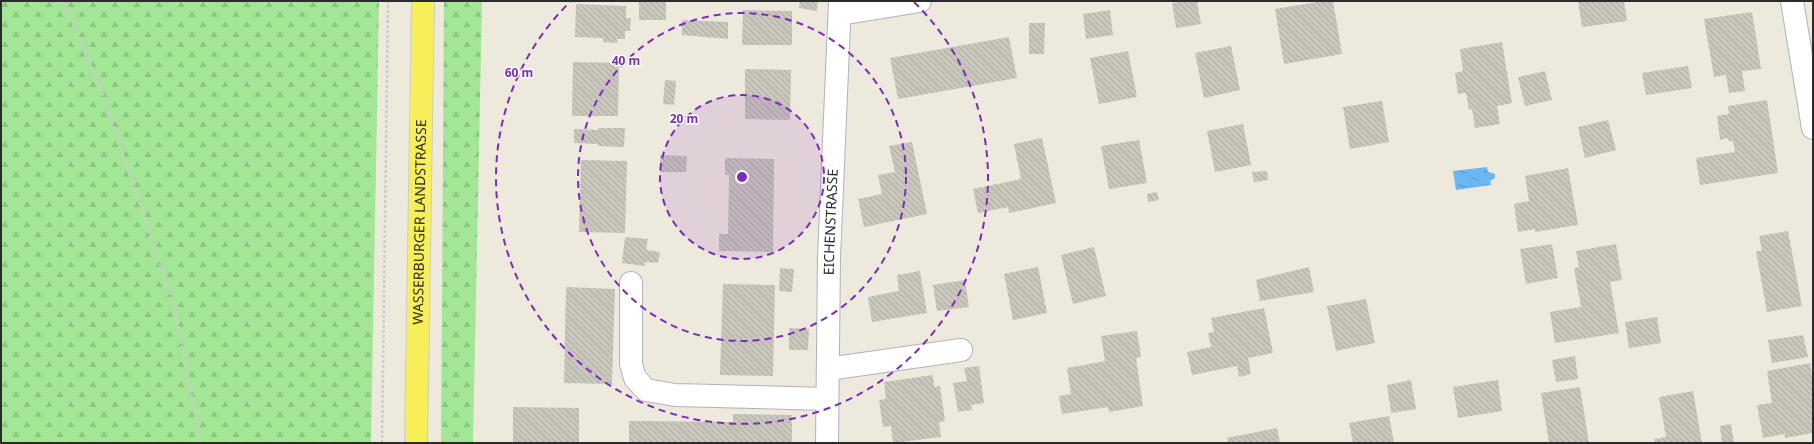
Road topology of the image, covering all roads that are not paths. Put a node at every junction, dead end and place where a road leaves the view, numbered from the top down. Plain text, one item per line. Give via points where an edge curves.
1 (423, 1) edge
2 (920, 1) edge
3 (1792, 1) edge
4 (840, 8) edge
5 (1813, 128) edge
6 (631, 283) dead end
7 (961, 350) dead end
8 (828, 369) junction
9 (827, 400) junction
10 (416, 443) edge
11 (827, 443) edge

1 - 10 main road, WASSERBURGER LANDSTRASSE
2 - 4 street
3 - 5 street
4 - 8 street, EICHENSTRASSE via 829,257
6 - 9 street via 631,364 635,378 646,390 675,395
7 - 8 street
8 - 9 street, EICHENSTRASSE
9 - 11 street, EICHENSTRASSE

